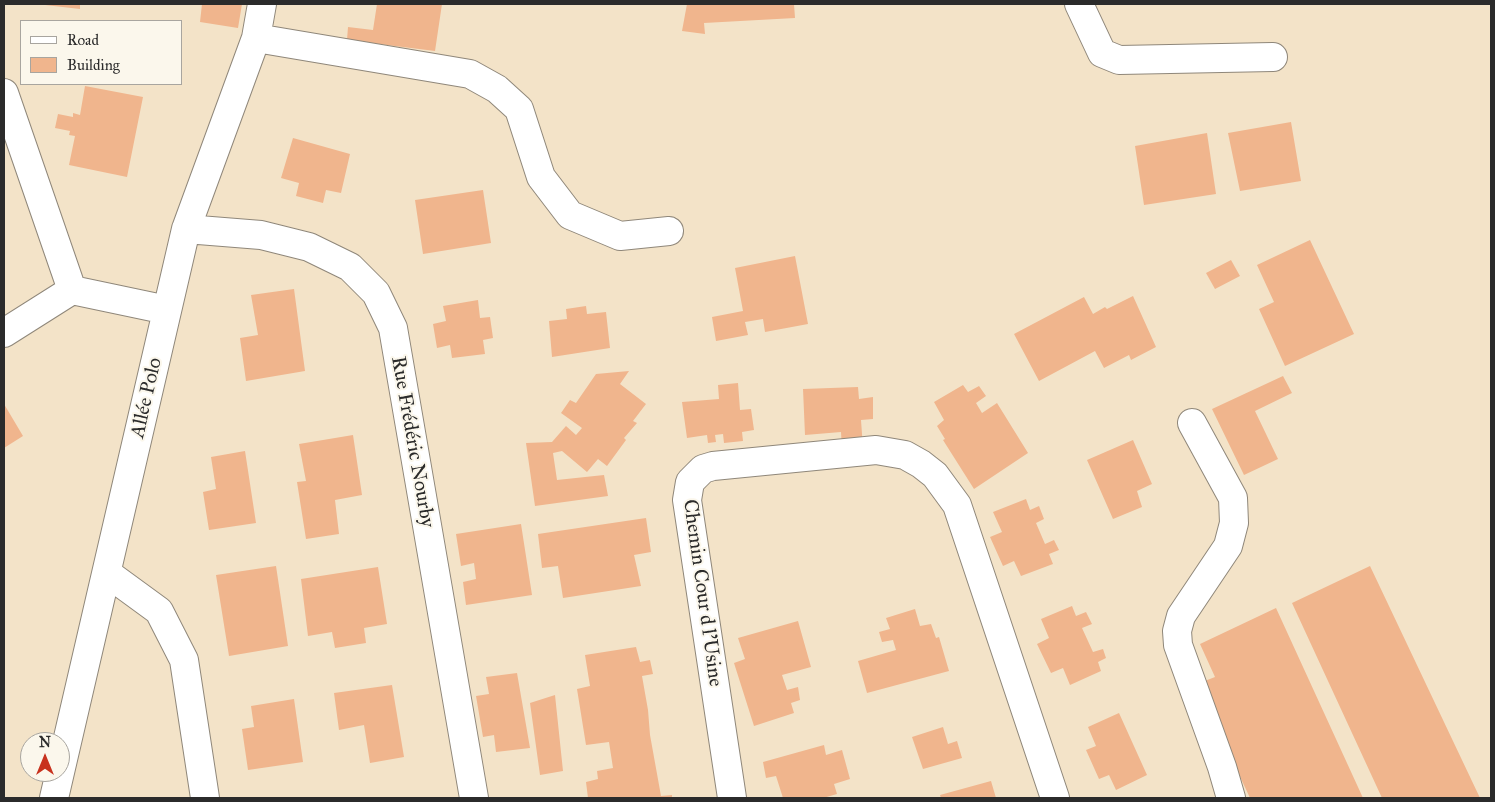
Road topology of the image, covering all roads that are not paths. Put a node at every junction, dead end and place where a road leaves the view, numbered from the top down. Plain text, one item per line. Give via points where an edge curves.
1 (262, 4) edge
2 (1079, 4) edge
3 (256, 38) junction
4 (1273, 57) dead end
5 (4, 93) edge
6 (186, 229) junction
7 (669, 232) dead end
8 (72, 290) junction
9 (168, 310) junction
10 (4, 333) edge
11 (1192, 423) dead end
12 (107, 573) junction
13 (54, 798) edge
14 (206, 798) edge
15 (474, 798) edge
16 (732, 798) edge
17 (1055, 798) edge
18 (1230, 798) edge

1 - 3 street, Allée Polo
2 - 4 street via 1102,53 1119,60
3 - 6 street, Allée Polo
3 - 7 street via 470,74 498,88 518,109 541,176 570,215 620,236
5 - 8 street
6 - 9 street, Allée Polo
6 - 15 street, Rue Frédéric Nourby via 261,235 310,247 350,267 376,294 393,328
8 - 9 street
8 - 10 street
9 - 12 street, Allée Polo
11 - 18 street via 1233,498 1234,522 1228,546 1181,616 1178,645
12 - 13 street, Allée Polo
12 - 14 street via 159,610 184,660
16 - 17 street, Chemin Cour d l'Usine via 687,500 690,482 703,469 713,466 876,450 905,455 921,464 934,475 957,505

